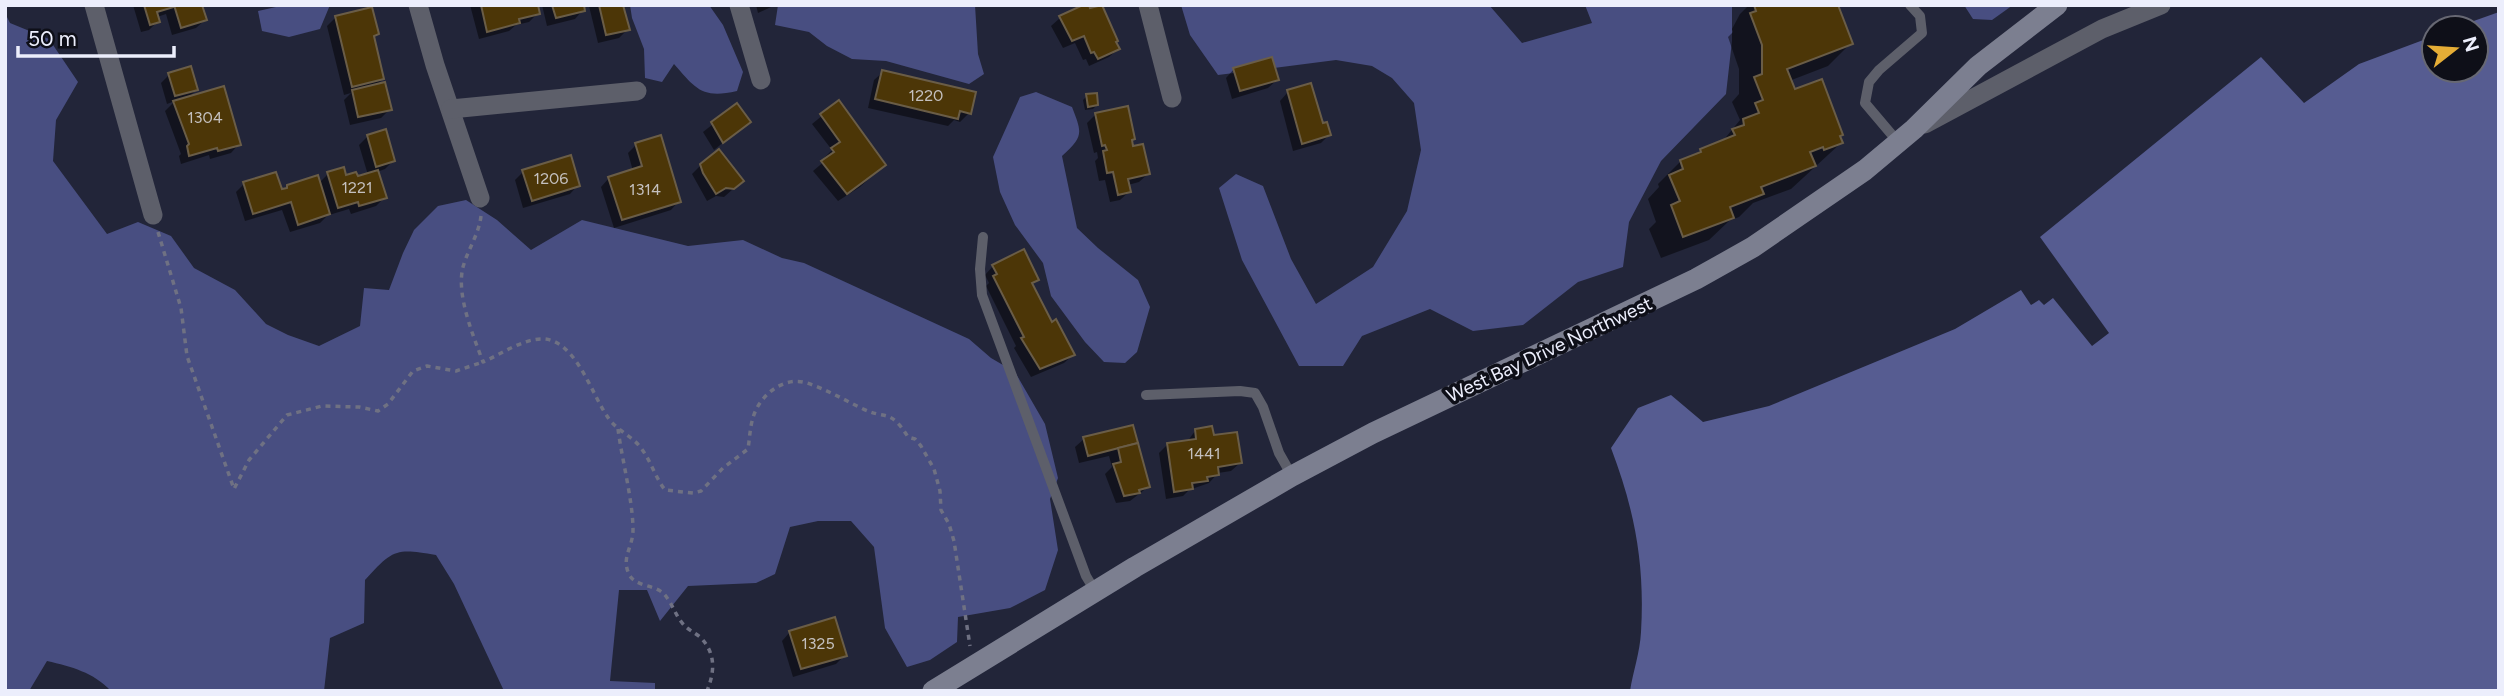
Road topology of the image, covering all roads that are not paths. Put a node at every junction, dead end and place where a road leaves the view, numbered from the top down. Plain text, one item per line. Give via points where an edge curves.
1 (94, 5) edge
2 (418, 5) edge
3 (739, 5) edge
4 (1148, 5) edge
5 (1910, 5) edge
6 (2057, 5) edge
7 (2161, 5) edge
8 (761, 80) dead end
9 (637, 91) dead end
10 (1172, 97) dead end
11 (451, 109) junction
12 (1906, 136) junction
13 (480, 198) road end
14 (153, 215) road end
15 (983, 237) dead end
16 (1146, 395) dead end
17 (1292, 476) junction
18 (1095, 592) junction
19 (933, 691) edge

1 - 14 street
2 - 11 street
3 - 8 street
4 - 10 street
5 - 12 lane via 1920,16 1923,33 1869,82 1865,103
6 - 12 street via 1978,66
7 - 12 street, West Bay Drive Northwest via 2102,29
9 - 11 street
11 - 13 street
12 - 17 street, West Bay Drive Northwest via 1753,247 1696,279
15 - 18 lane via 982,295
16 - 17 lane via 1255,393
17 - 18 street, West Bay Drive Northwest
18 - 19 street, West Bay Drive Northwest

